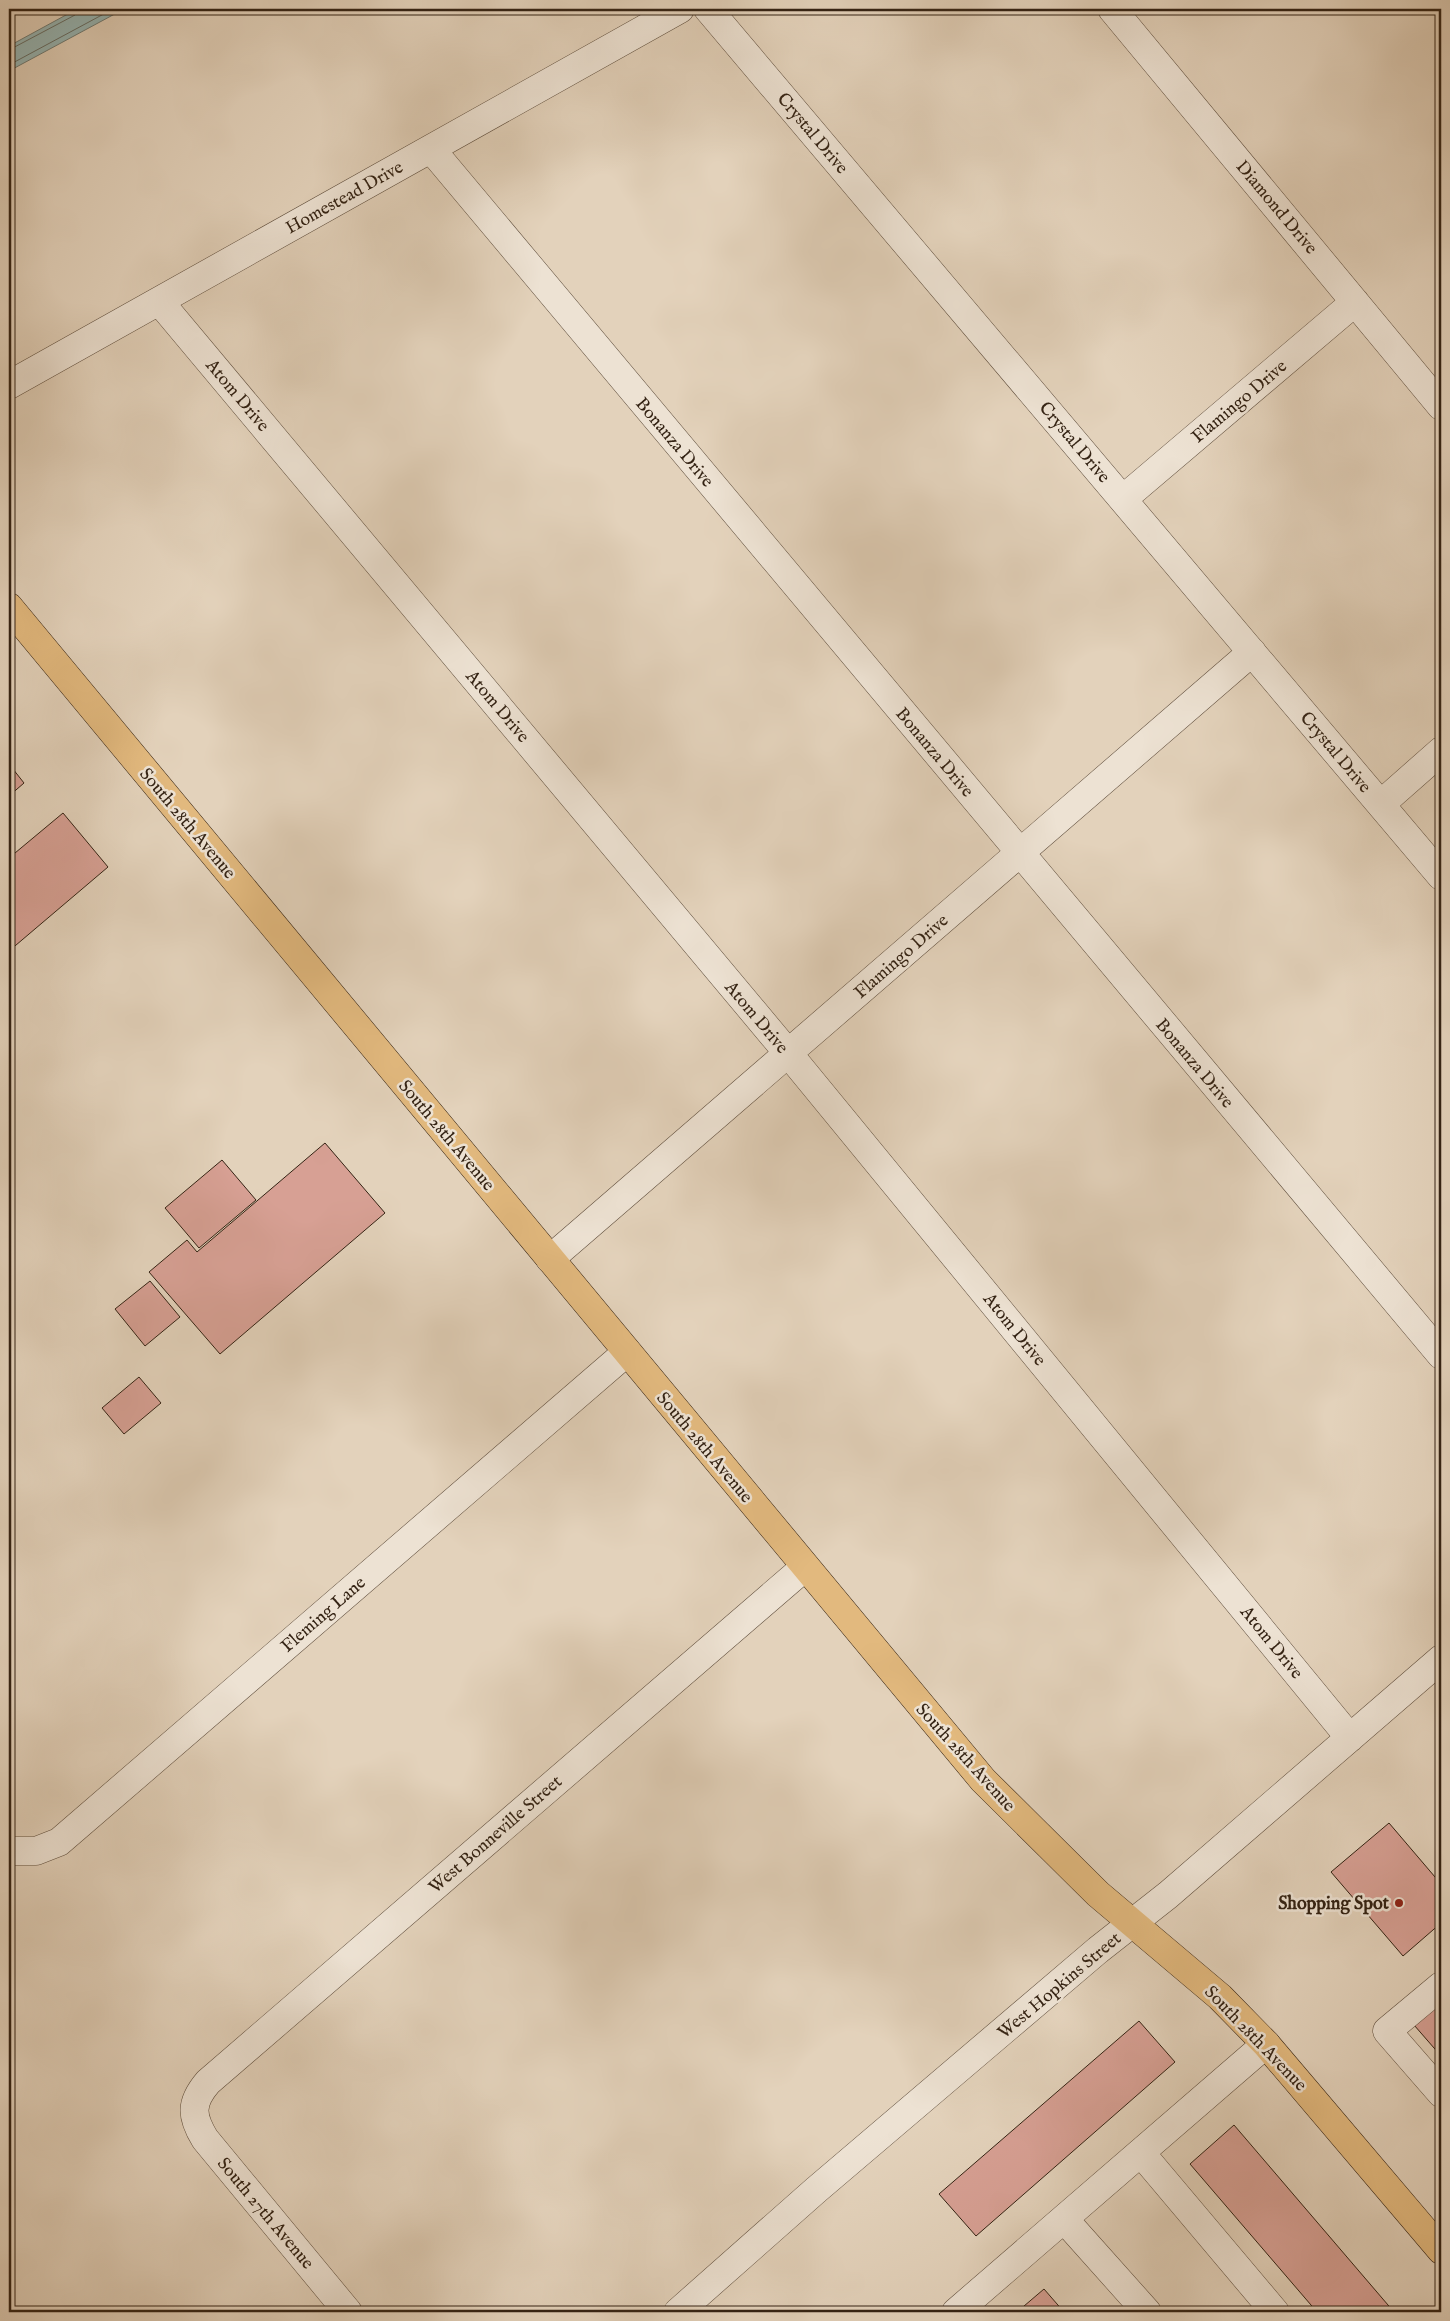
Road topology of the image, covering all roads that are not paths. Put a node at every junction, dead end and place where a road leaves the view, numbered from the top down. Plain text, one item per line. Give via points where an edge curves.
1 (680, 9) edge
2 (708, 9) edge
3 (1112, 9) edge
4 (430, 149) junction
5 (159, 301) junction
6 (1355, 302) junction
7 (9, 385) edge
8 (1441, 406) edge
9 (1123, 499) junction
10 (9, 607) edge
11 (1252, 652) junction
12 (1441, 751) edge
13 (1380, 804) junction
14 (1019, 853) junction
15 (1441, 876) edge
16 (788, 1053) junction
17 (550, 1259) junction
18 (627, 1352) junction
19 (1441, 1354) edge
20 (805, 1567) junction
21 (1441, 1659) edge
22 (1350, 1738) junction
23 (9, 1851) edge
24 (1132, 1923) junction
25 (1441, 1986) edge
26 (1266, 2044) junction
27 (1441, 2093) edge
28 (194, 2109) joint
29 (1141, 2153) junction
30 (1064, 2219) junction
31 (1441, 2250) edge
32 (348, 2312) edge
33 (678, 2312) edge
34 (956, 2312) edge
35 (1147, 2312) edge
36 (1275, 2312) edge

1 - 4 street, Homestead Drive
2 - 9 street, Crystal Drive
3 - 6 street, Diamond Drive
4 - 5 street, Homestead Drive
4 - 14 street, Bonanza Drive
5 - 7 street, Homestead Drive
5 - 16 street, Atom Drive
6 - 8 street, Diamond Drive
6 - 9 street, Flamingo Drive
9 - 11 street, Crystal Drive
10 - 17 main road, South 28th Avenue
11 - 13 street, Crystal Drive
11 - 14 street, Flamingo Drive
12 - 13 street
13 - 15 street, Crystal Drive
14 - 16 street, Flamingo Drive
14 - 19 street, Bonanza Drive
16 - 17 street, Flamingo Drive
16 - 22 street, Atom Drive
17 - 18 main road, South 28th Avenue
18 - 20 main road, South 28th Avenue
18 - 23 street, Fleming Lane via 59,1842 36,1851
20 - 24 main road, South 28th Avenue via 983,1780 1098,1894
20 - 28 street, West Bonneville Street via 208,2082 196,2095
21 - 22 street, West Hopkins Street
22 - 24 street, West Hopkins Street
24 - 26 main road, South 28th Avenue via 1220,1997
24 - 33 street, West Hopkins Street via 823,2184
25 - 27 street via 1388,2032
26 - 29 street
26 - 31 main road, South 28th Avenue
28 - 32 street, South 27th Avenue via 195,2123 205,2139
29 - 30 street
29 - 36 street
30 - 34 street
30 - 35 street

